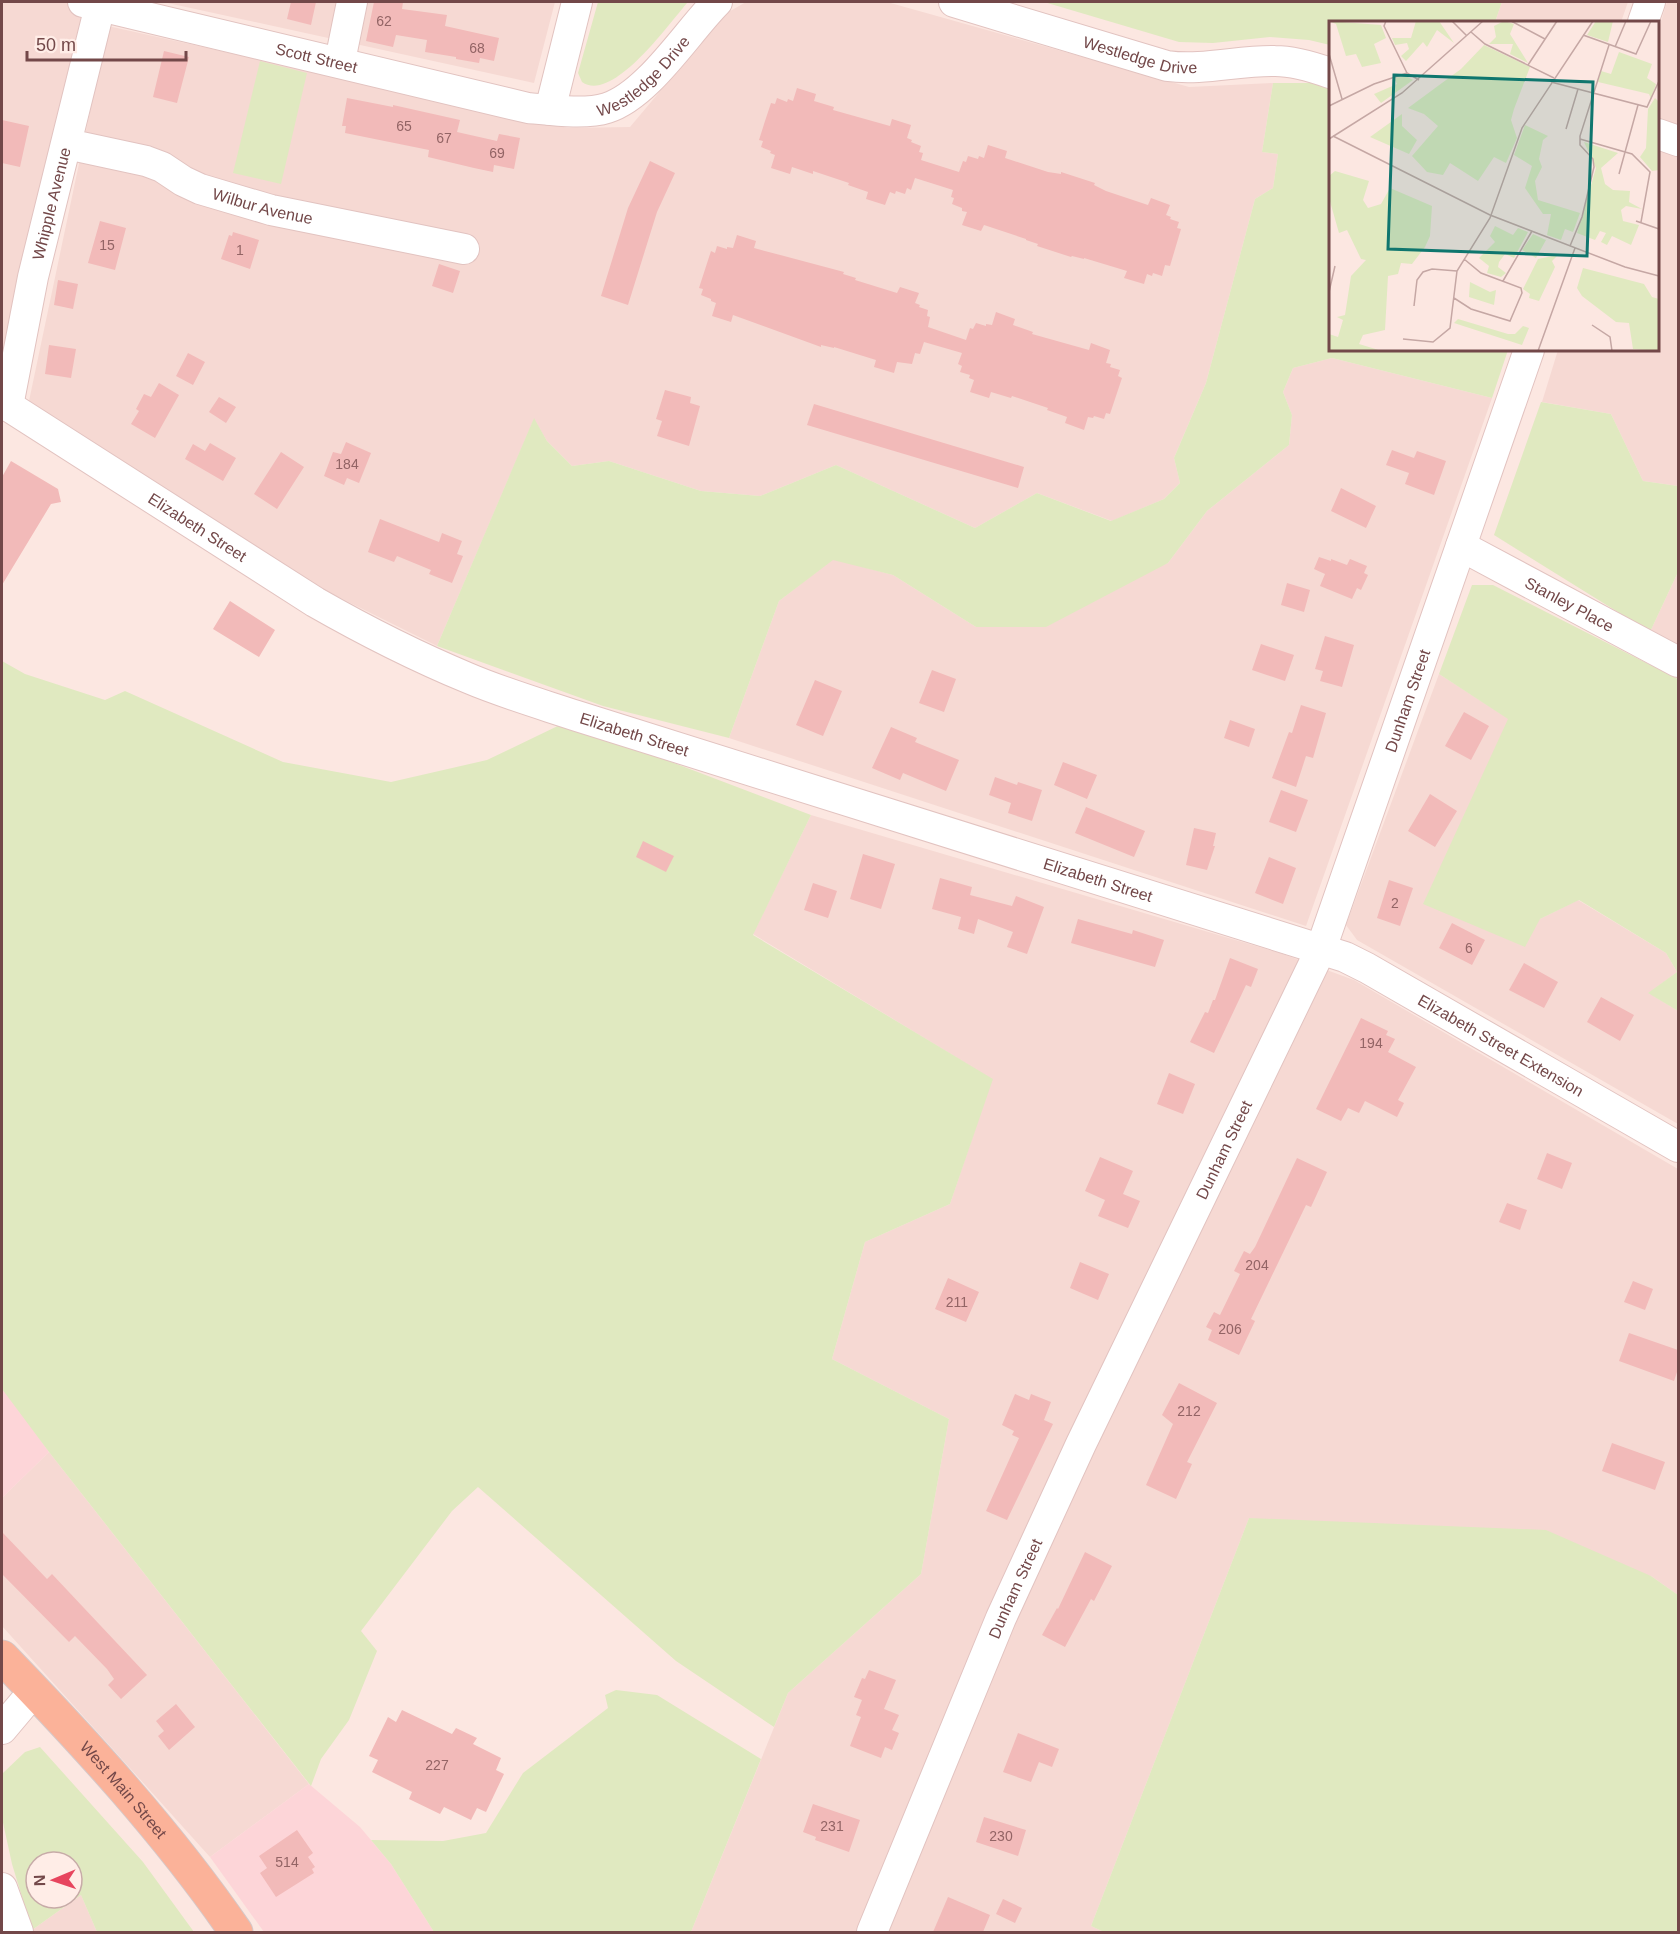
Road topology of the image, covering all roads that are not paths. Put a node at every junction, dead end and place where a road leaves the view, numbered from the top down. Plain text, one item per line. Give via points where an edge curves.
1 (352, 2) edge
2 (577, 2) edge
3 (717, 2) edge
4 (954, 2) edge
5 (1650, 2) edge
6 (95, 3) edge
7 (1643, 21) edge
8 (340, 61) junction
9 (1329, 73) edge
10 (550, 110) junction
11 (1659, 135) edge
12 (1678, 141) edge
13 (67, 144) junction
14 (464, 249) dead end
15 (1529, 351) edge
16 (5, 404) edge
17 (1461, 546) junction
18 (1678, 663) edge
19 (1321, 949) junction
20 (1678, 1147) edge
21 (2, 1657) edge
22 (34, 1690) junction
23 (2, 1729) edge
24 (2, 1888) edge
25 (18, 1932) edge
26 (236, 1932) edge
27 (872, 1932) edge

1 - 8 street
2 - 10 street
3 - 10 street, Westledge Drive via 663,64 622,100 592,111
4 - 9 street, Westledge Drive via 1167,66 1195,68 1276,61
5 - 7 street
6 - 8 street, Scott Street
6 - 13 street, Whipple Avenue
8 - 10 street, Scott Street via 528,108
11 - 12 street
13 - 14 street, Wilbur Avenue via 154,164 200,189 271,210
13 - 16 street, Whipple Avenue
15 - 17 street, Dunham Street
16 - 19 street, Elizabeth Street via 315,602 468,678 577,716
17 - 18 street, Stanley Place
17 - 19 street, Dunham Street
19 - 20 street, Elizabeth Street Extension via 1367,968
19 - 27 street, Dunham Street via 1001,1618
21 - 22 main road, West Main Street
22 - 23 street
22 - 26 main road, West Main Street via 169,1842
24 - 25 street

